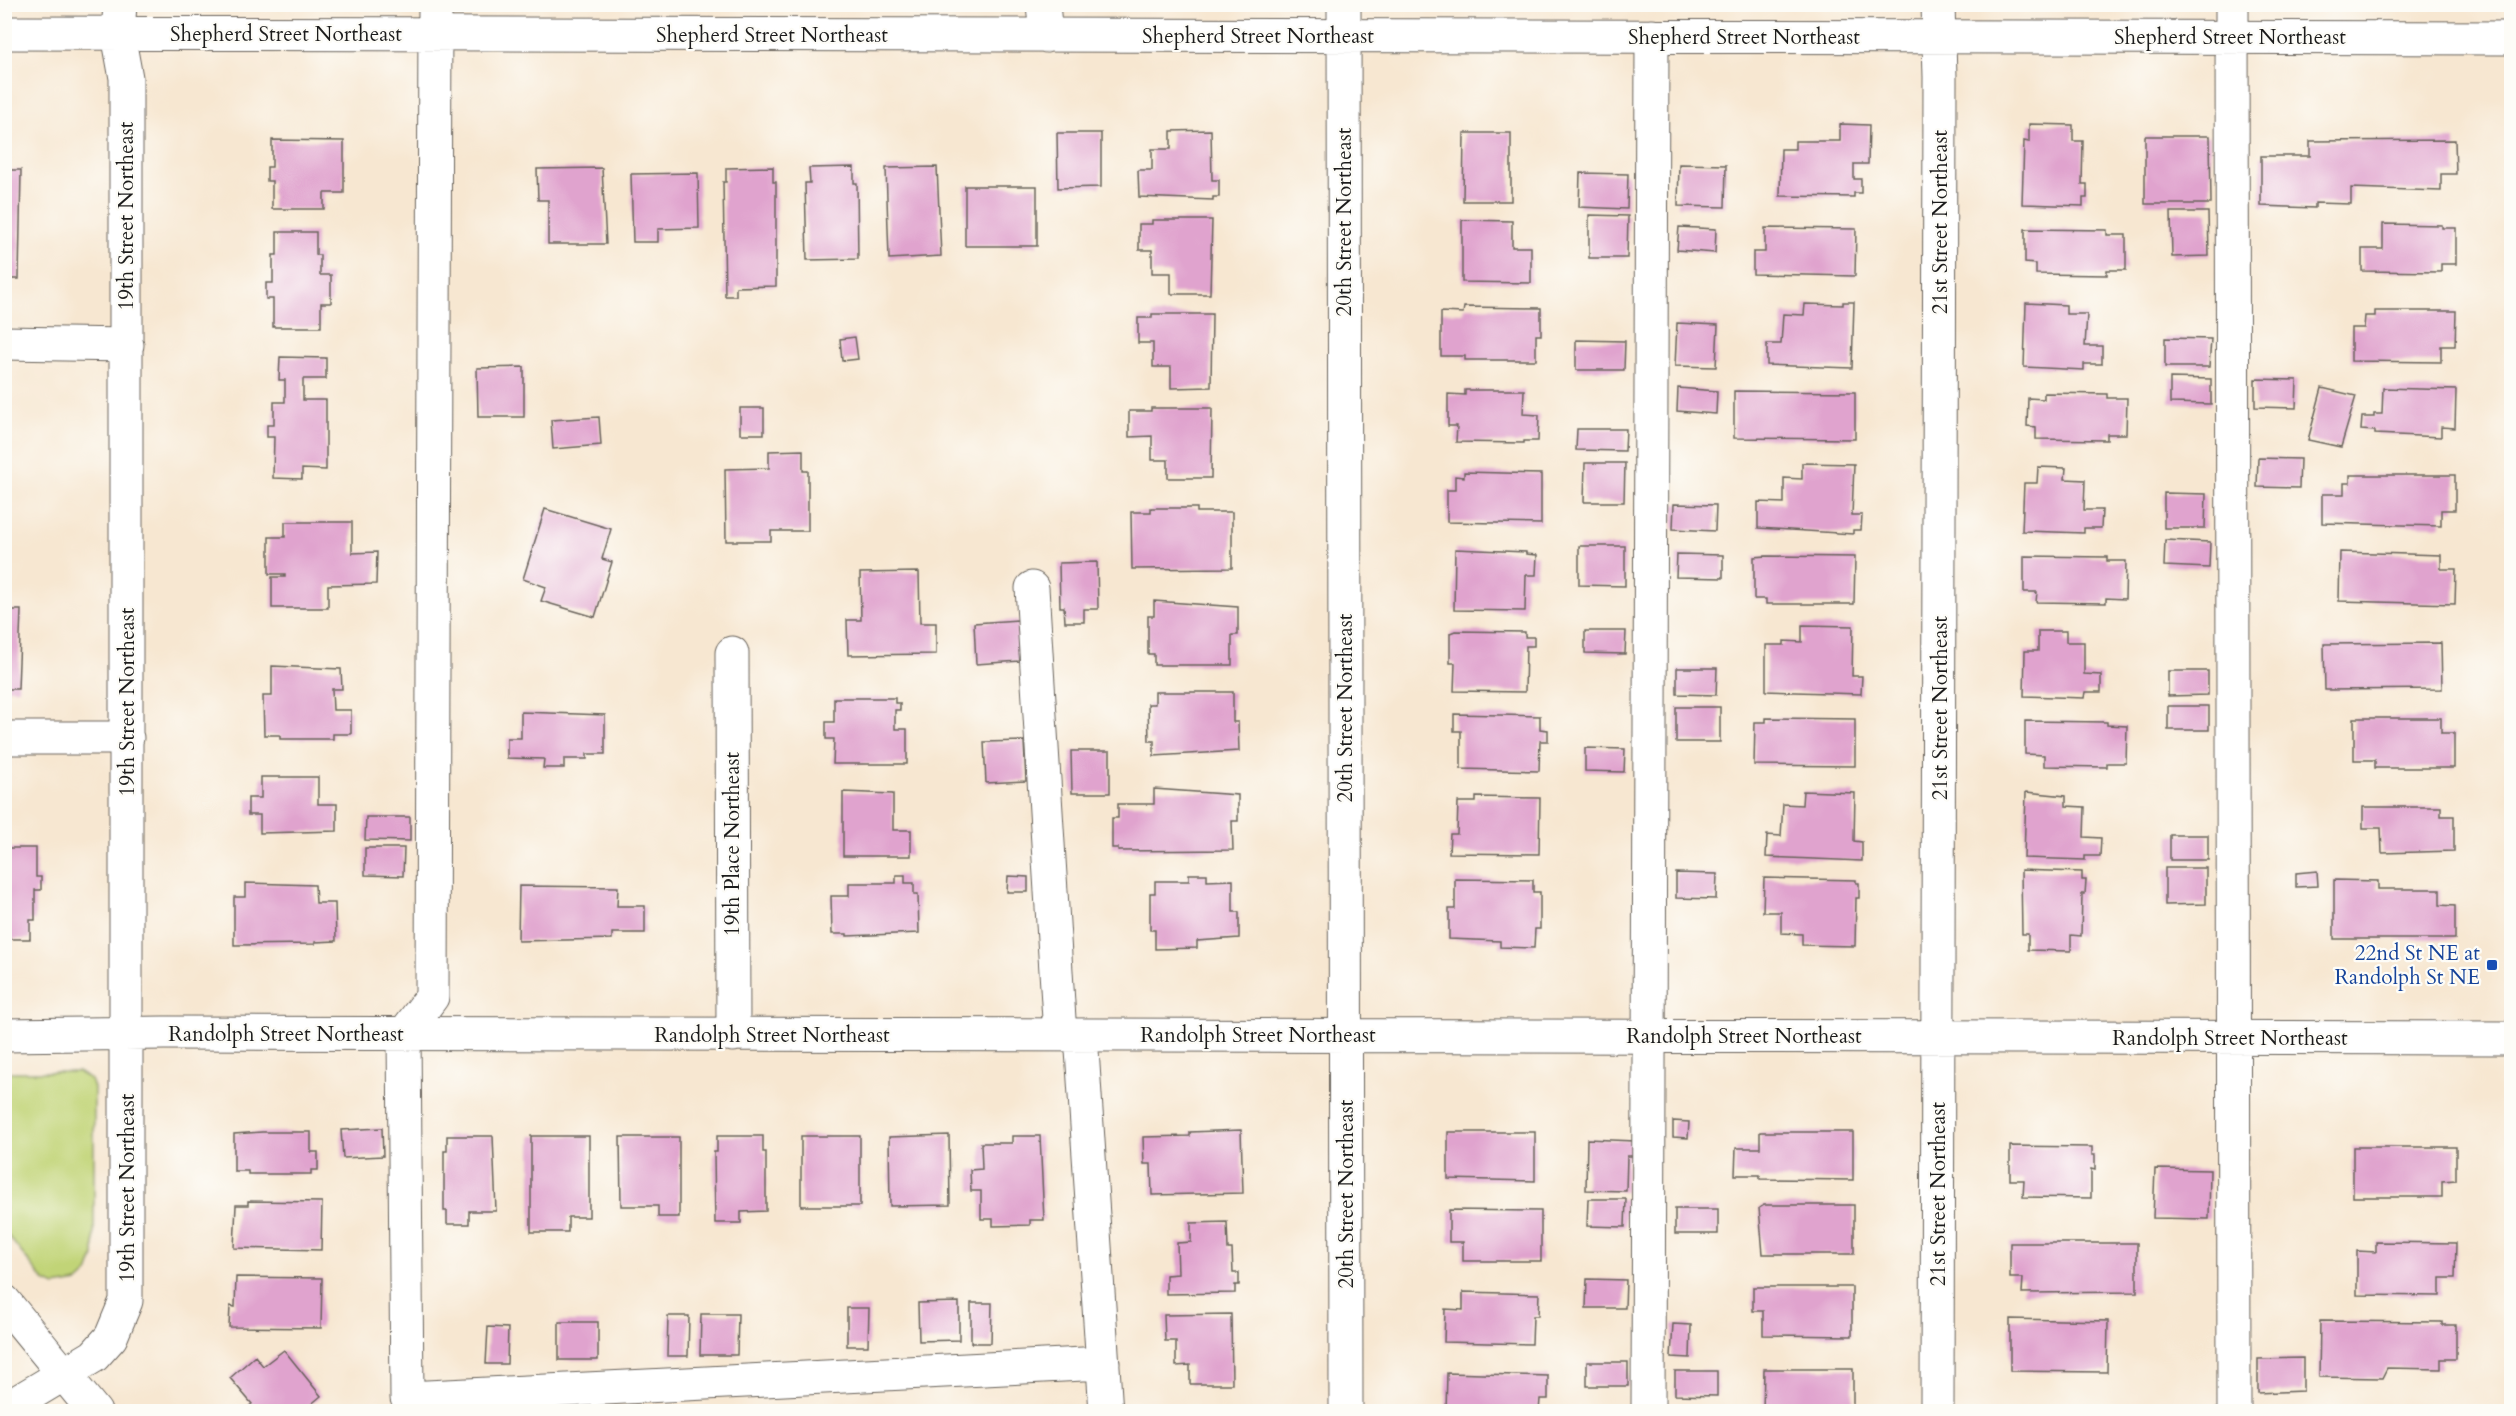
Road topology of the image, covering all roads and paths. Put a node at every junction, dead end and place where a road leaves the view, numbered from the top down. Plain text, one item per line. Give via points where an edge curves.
1 (2232, 4) edge
2 (119, 19) edge
3 (435, 19) edge
4 (1044, 20) edge
5 (1344, 20) edge
6 (1938, 20) edge
7 (4, 33) edge
8 (1652, 36) junction
9 (2232, 37) junction
10 (2511, 38) edge
11 (4, 343) edge
12 (126, 345) junction
13 (1032, 588) dead end
14 (732, 653) dead end
15 (4, 738) edge
16 (127, 738) junction
17 (127, 1033) junction
18 (404, 1034) junction
19 (4, 1035) edge
20 (733, 1035) junction
21 (1071, 1035) junction
22 (1346, 1035) junction
23 (1649, 1036) junction
24 (1939, 1036) junction
25 (2234, 1038) junction
26 (2511, 1038) edge
27 (4, 1301) edge
28 (1103, 1364) junction
29 (65, 1375) junction
30 (486, 1403) edge
31 (4, 1410) edge
32 (95, 1412) edge
33 (1106, 1412) edge
34 (1346, 1412) edge
35 (1648, 1412) edge
36 (1937, 1412) edge
37 (2234, 1412) edge

1 - 9 street
2 - 3 street, Shepherd Street Northeast
2 - 7 street, Shepherd Street Northeast
2 - 12 street, 19th Street Northeast via 126,78
3 - 4 street, Shepherd Street Northeast
3 - 18 street via 432,997
4 - 5 street, Shepherd Street Northeast
5 - 8 street, Shepherd Street Northeast
5 - 22 street, 20th Street Northeast
6 - 8 street, Shepherd Street Northeast
6 - 9 street, Shepherd Street Northeast
6 - 24 street, 21st Street Northeast
8 - 23 street
9 - 10 street, Shepherd Street Northeast
9 - 25 street
11 - 12 street
12 - 16 street, 19th Street Northeast
13 - 21 street
14 - 20 street, 19th Place Northeast
15 - 16 street
16 - 17 street, 19th Street Northeast
17 - 18 street, Randolph Street Northeast
17 - 19 street, Randolph Street Northeast
17 - 29 street, 19th Street Northeast via 126,1301 111,1337 94,1356
18 - 20 street, Randolph Street Northeast
18 - 30 street via 407,1398
20 - 21 street, Randolph Street Northeast
21 - 22 street, Randolph Street Northeast
21 - 28 street
22 - 23 street, Randolph Street Northeast
22 - 34 street, 20th Street Northeast
23 - 24 street, Randolph Street Northeast
23 - 35 street
24 - 25 street, Randolph Street Northeast
24 - 36 street, 21st Street Northeast
25 - 26 street, Randolph Street Northeast
25 - 37 street
27 - 29 street
28 - 30 street
28 - 33 street
29 - 31 street, 19th Street Northeast
29 - 32 street

